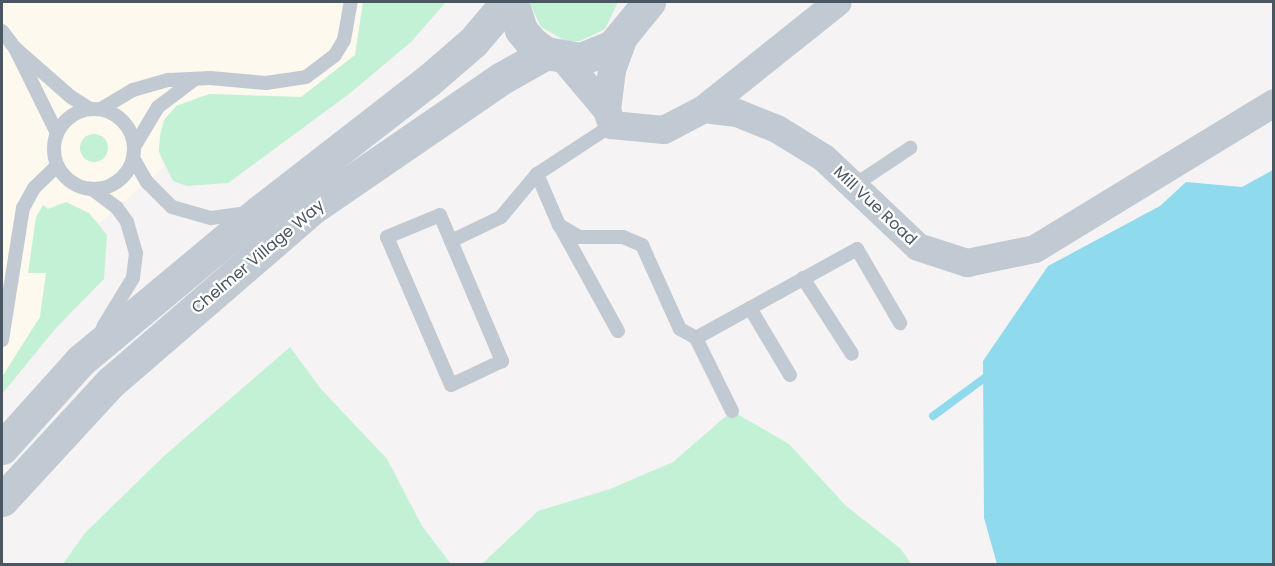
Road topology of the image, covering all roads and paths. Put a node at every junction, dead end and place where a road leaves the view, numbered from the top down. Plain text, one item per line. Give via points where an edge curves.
1 (351, 2) edge
2 (507, 2) edge
3 (512, 2) edge
4 (838, 2) edge
5 (636, 14) edge
6 (2, 31) edge
7 (15, 48) junction
8 (555, 56) junction
9 (195, 79) junction
10 (1274, 103) edge
11 (96, 109) junction
12 (704, 109) junction
13 (609, 117) junction
14 (57, 133) junction
15 (910, 148) dead end
16 (134, 153) junction
17 (57, 166) junction
18 (537, 174) junction
19 (853, 186) junction
20 (92, 189) junction
21 (260, 211) junction
22 (559, 225) junction
23 (451, 241) junction
24 (803, 278) junction
25 (750, 308) junction
26 (900, 323) dead end
27 (618, 331) dead end
28 (696, 338) junction
29 (2, 340) edge
30 (852, 354) dead end
31 (80, 361) junction
32 (790, 375) dead end
33 (732, 411) dead end
34 (2, 448) edge
35 (2, 500) edge

1 - 9 lane via 344,40 335,55 306,77 266,83
2 - 21 street, Chelmer Village Way via 473,42 429,80
3 - 8 street via 521,30
4 - 12 street
5 - 8 street, Chelmer Village Way via 598,55
5 - 13 street via 612,70
6 - 7 lane
7 - 11 lane via 71,97
7 - 14 lane
8 - 13 street
8 - 35 street, Chelmer Village Way via 502,78 314,207 111,382
9 - 11 lane via 146,85
9 - 16 lane via 158,107
10 - 19 street, Mill Vue Road via 1035,249 967,263 918,246
11 - 14 lane via 70,116
11 - 16 lane via 120,118
12 - 13 street via 664,130
12 - 19 street, Mill Vue Road via 737,113 777,129 824,158
13 - 18 lane
14 - 17 lane
15 - 19 lane
16 - 20 lane via 123,177
16 - 21 lane via 159,195 188,214 211,218
17 - 20 lane via 71,182
17 - 29 lane via 34,188 23,208
18 - 22 lane
18 - 23 lane via 501,217
20 - 31 lane via 117,208 136,253 133,278
21 - 31 street, Chelmer Village Way
22 - 27 lane
22 - 28 lane via 579,237 623,237 642,244 680,329
23 - 23 lane via 502,361 451,385 387,237 440,215
24 - 25 lane
24 - 26 lane via 857,249
24 - 30 lane
25 - 28 lane
25 - 32 lane
28 - 33 lane
31 - 34 street, Chelmer Village Way

